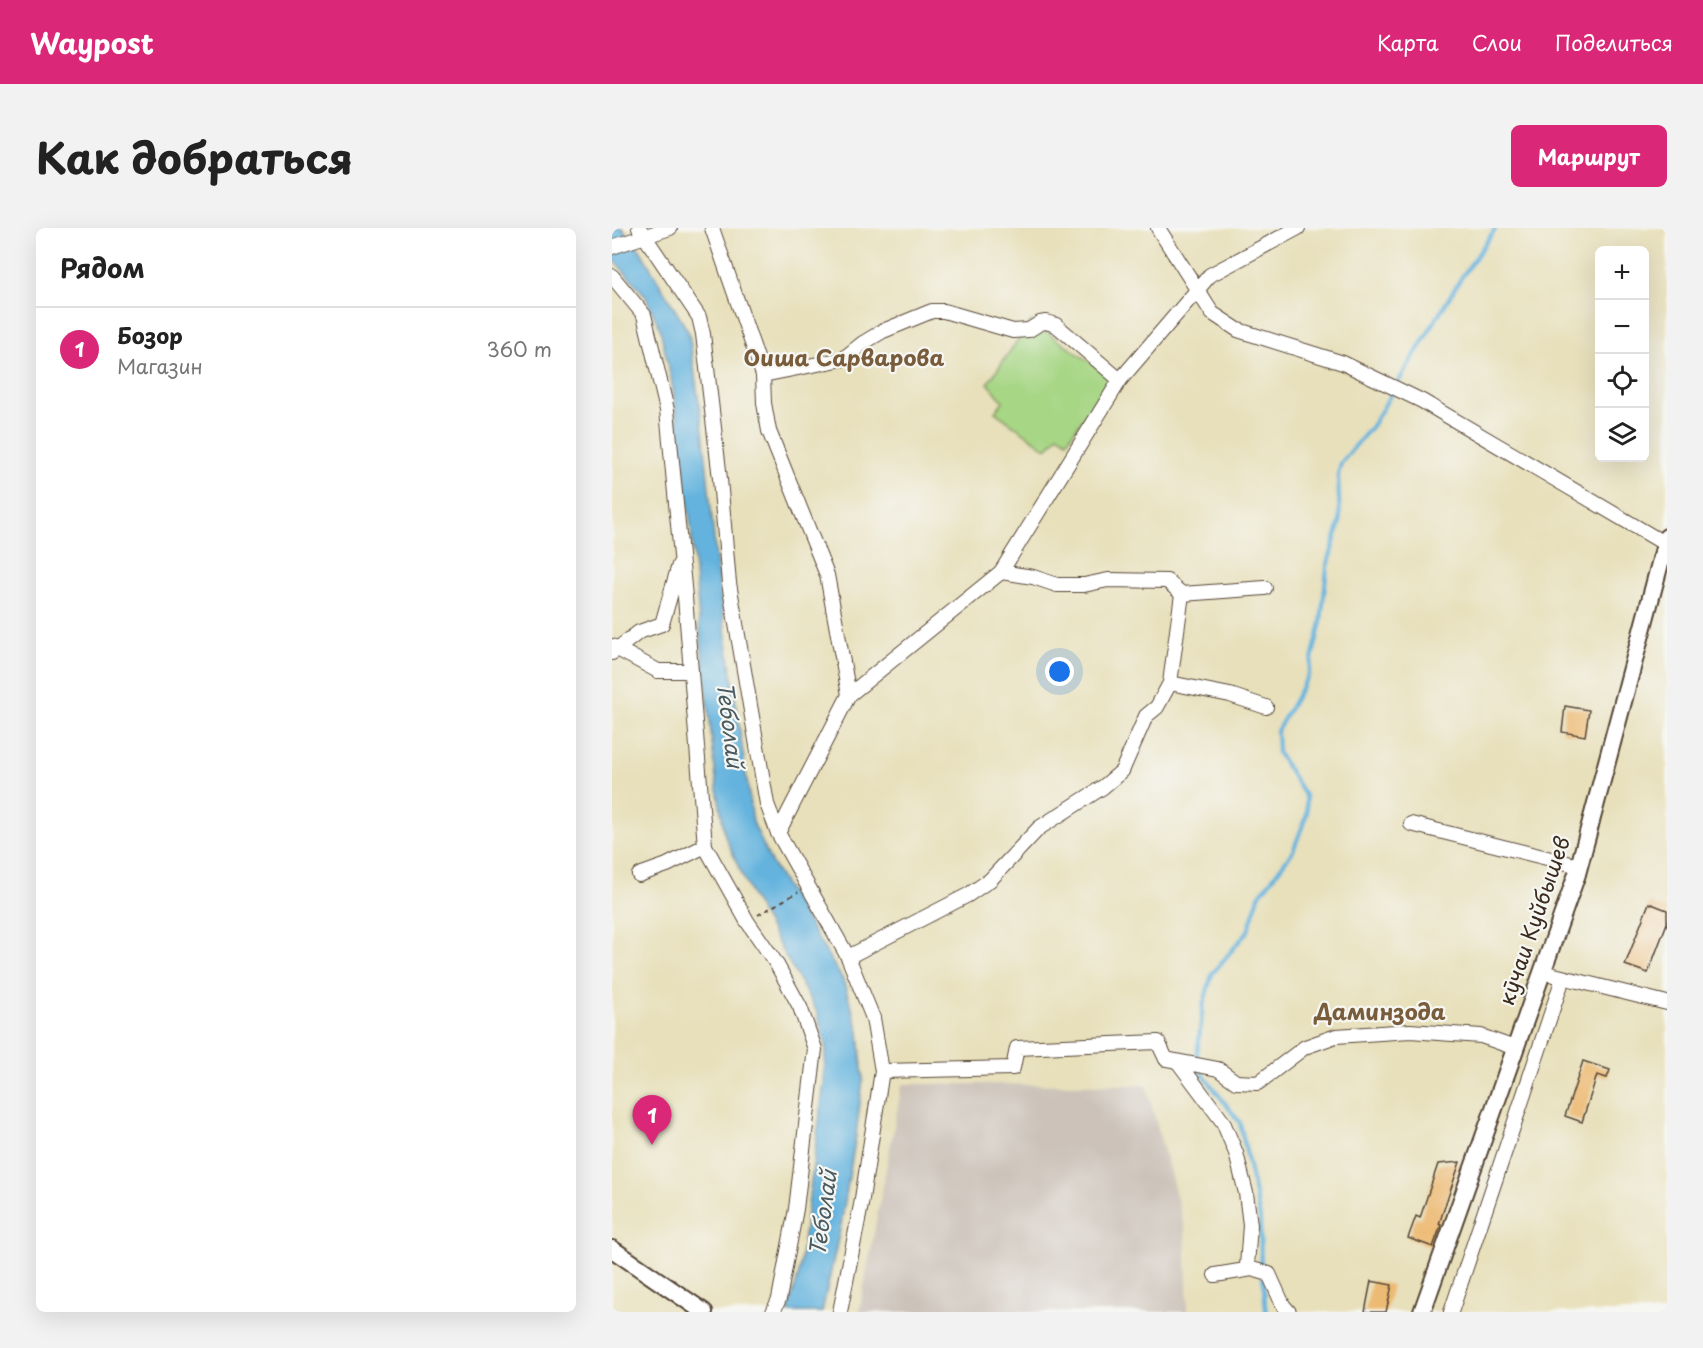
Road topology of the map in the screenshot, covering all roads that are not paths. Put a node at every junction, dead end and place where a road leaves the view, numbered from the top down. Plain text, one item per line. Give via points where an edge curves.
1 (670, 228) edge
2 (712, 228) edge
3 (1158, 228) edge
4 (1298, 228) edge
5 (642, 232) edge
6 (612, 247) edge
7 (612, 276) edge
8 (1197, 291) junction
9 (763, 375) junction
10 (1120, 380) junction
11 (1666, 542) edge
12 (681, 558) junction
13 (1000, 572) junction
14 (1265, 588) dead end
15 (1182, 594) junction
16 (614, 649) edge
17 (691, 671) junction
18 (1170, 683) junction
19 (849, 695) junction
20 (1266, 707) dead end
21 (1411, 824) dead end
22 (778, 833) junction
23 (705, 846) junction
24 (1579, 866) junction
25 (639, 875) dead end
26 (848, 957) junction
27 (1542, 972) junction
28 (1563, 978) junction
29 (1667, 1003) edge
30 (1515, 1048) junction
31 (1184, 1063) junction
32 (882, 1071) junction
33 (612, 1249) edge
34 (1252, 1269) junction
35 (1215, 1275) dead end
36 (704, 1312) edge
37 (773, 1312) edge
38 (840, 1312) edge
39 (1289, 1312) edge
40 (1422, 1312) edge
41 (1450, 1312) edge

1 - 5 street
2 - 9 street
3 - 8 street
4 - 8 street via 1210,275
5 - 6 street
5 - 22 street via 699,317 703,334 729,583 767,804
7 - 12 street via 644,315 664,399
8 - 10 street
8 - 11 street via 1212,313 1238,330 1343,363 1394,387
9 - 10 street via 843,358 883,331 944,310 1013,331 1029,330 1046,322 1056,326
9 - 19 street via 769,431 827,575
10 - 13 street
11 - 24 main road, кӯчаи Куйбышев
12 - 16 street via 662,624 639,632
12 - 17 street
13 - 15 street via 1057,585 1108,580 1167,581
13 - 19 street
14 - 15 street
15 - 18 street
16 - 17 street via 658,671
17 - 23 street
18 - 20 street
18 - 26 street via 1157,707 1146,716 1122,771 1103,788 1039,828 990,880 968,895
19 - 22 street
21 - 24 street
22 - 26 street
23 - 25 street
23 - 37 street via 800,1007 815,1049 796,1209 779,1299
24 - 27 main road, кӯчаи Куйбышев
26 - 32 street via 873,1018
27 - 28 street
27 - 30 main road, кӯчаи Куйбышев
28 - 29 street
28 - 41 street
30 - 31 street via 1481,1036 1410,1031 1336,1036 1305,1047 1258,1083 1236,1082 1218,1069
30 - 40 main road, кӯчаи Куйбышев
31 - 32 street via 1166,1059 1158,1042 1017,1048 1013,1068
31 - 34 street via 1223,1122 1236,1153 1250,1225 1247,1266
32 - 38 street
33 - 36 main road
34 - 35 street
34 - 39 street via 1269,1274

